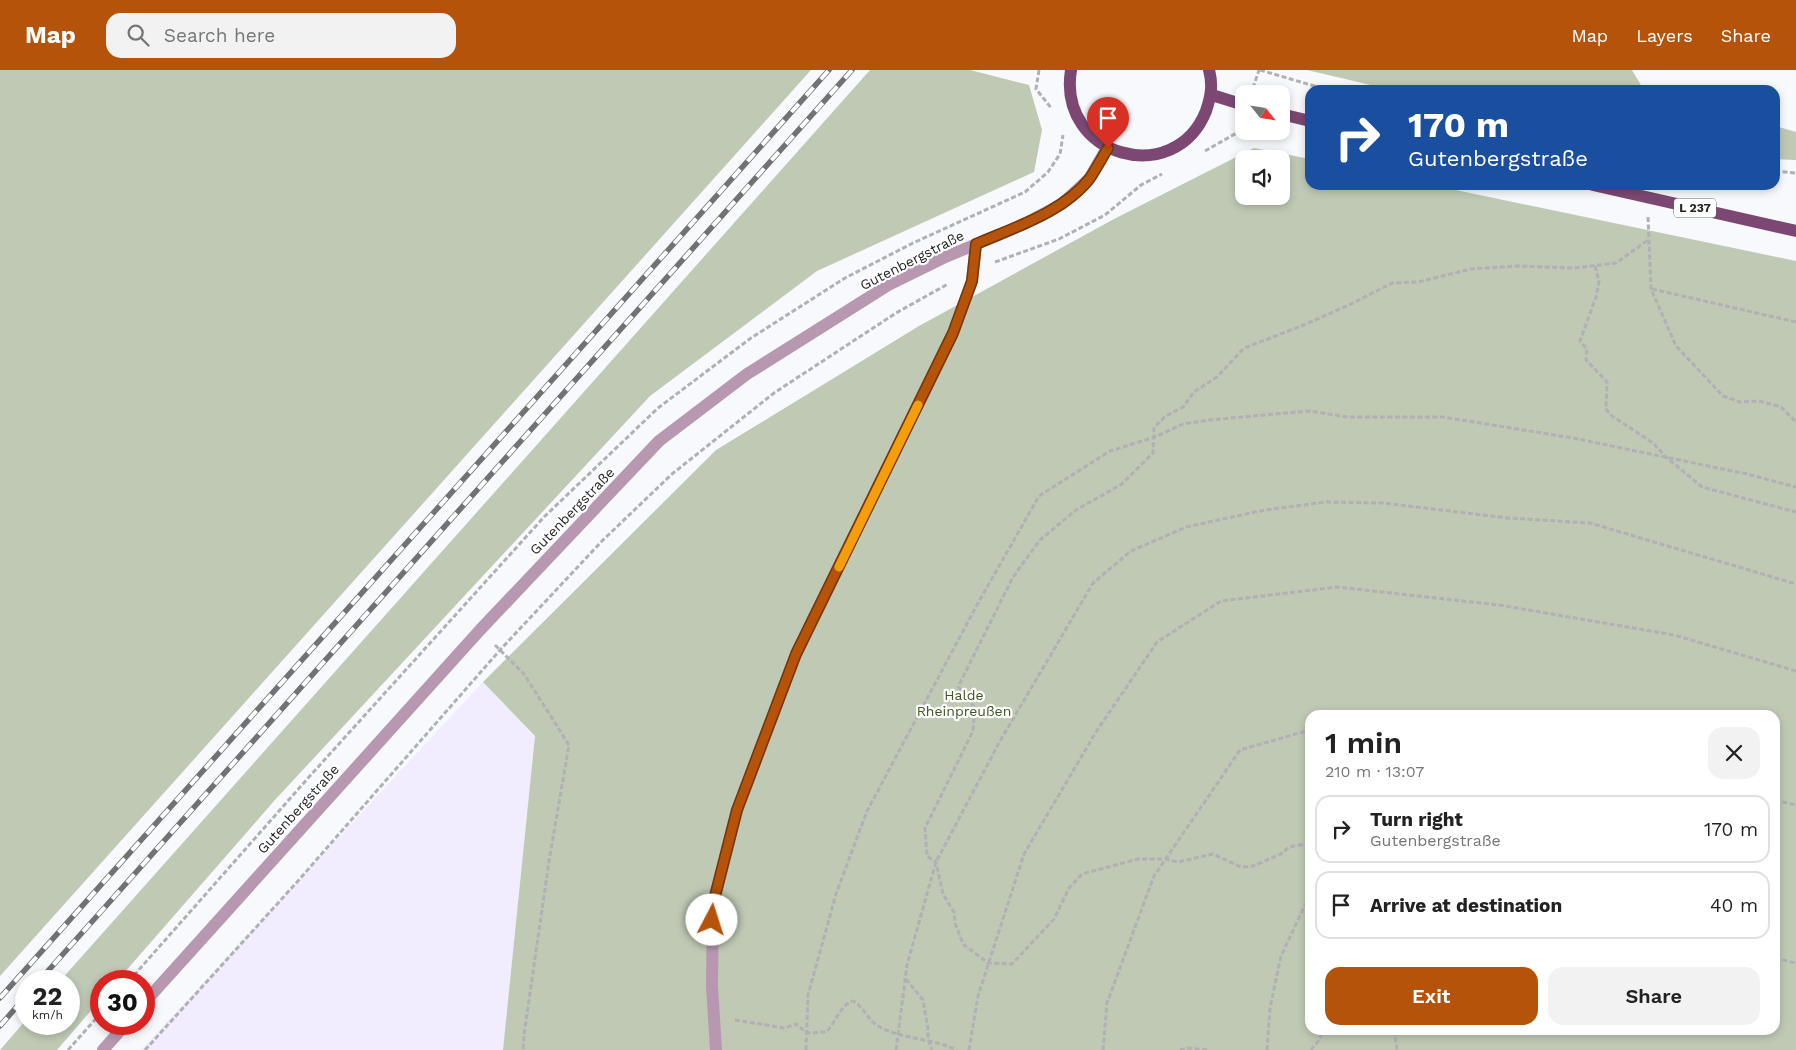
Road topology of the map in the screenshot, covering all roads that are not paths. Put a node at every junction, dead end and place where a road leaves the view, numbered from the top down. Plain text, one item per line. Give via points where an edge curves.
1 (1071, 70) edge
2 (1209, 70) edge
3 (1212, 95) junction
4 (1235, 103) edge
5 (1290, 116) edge
6 (1305, 120) edge
7 (1108, 148) junction
8 (1614, 190) edge
9 (1796, 231) edge
10 (976, 244) junction
11 (155, 991) edge
12 (116, 1035) edge
13 (103, 1050) edge
14 (716, 1050) edge

1 - 7 main road via 1071,102 1079,121 1091,136
2 - 3 main road
3 - 4 main road
3 - 7 main road via 1189,136 1171,149 1150,155 1128,155
5 - 6 main road
7 - 10 street, Gutenbergstraße via 1089,179 1062,204
8 - 9 main road, L 237
10 - 11 street, Gutenbergstraße via 890,284 836,317 747,374 659,441 480,630
10 - 14 street via 972,281 953,333 796,654 737,810 713,904 712,986
12 - 13 street

